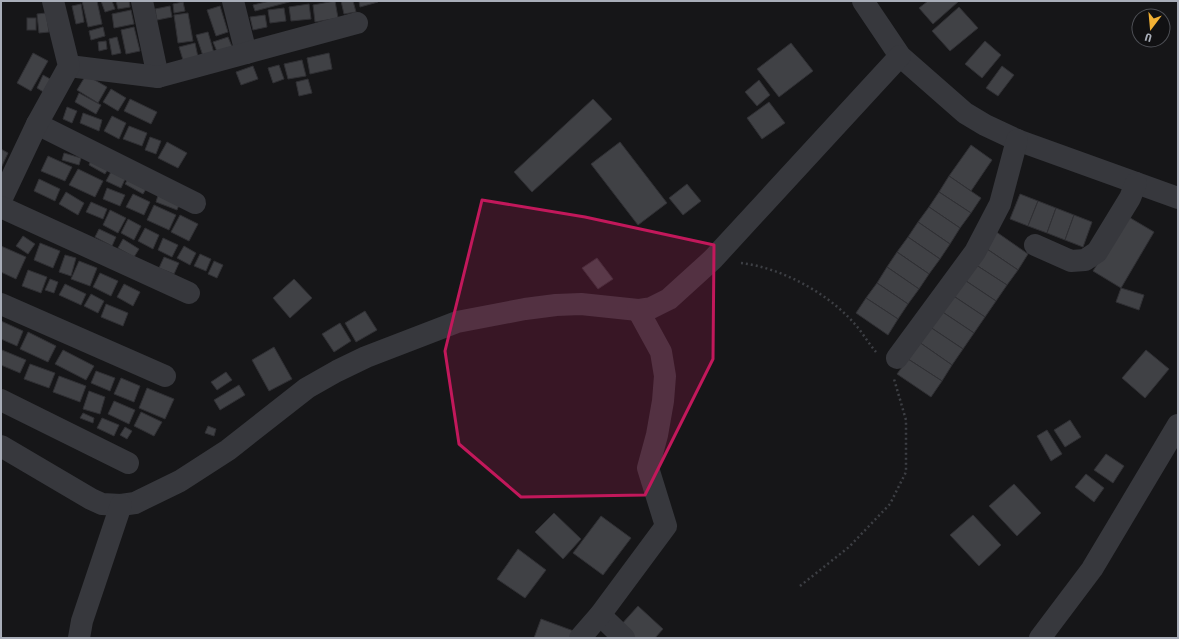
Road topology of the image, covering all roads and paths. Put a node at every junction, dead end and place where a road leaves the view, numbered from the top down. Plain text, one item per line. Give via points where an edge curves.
1 (53, 1) edge
2 (142, 1) edge
3 (233, 1) edge
4 (863, 1) edge
5 (357, 23) dead end
6 (246, 53) junction
7 (900, 56) junction
8 (69, 66) junction
9 (158, 77) junction
10 (37, 124) junction
11 (1018, 140) junction
12 (1136, 183) junction
13 (1178, 198) edge
14 (1, 200) edge
15 (195, 203) dead end
16 (1, 207) edge
17 (1035, 245) dead end
18 (713, 259) junction
19 (189, 293) dead end
20 (1, 304) edge
21 (638, 310) junction
22 (876, 353) dead end
23 (896, 368) joint
24 (165, 376) dead end
25 (1, 400) edge
26 (1178, 425) edge
27 (1, 446) edge
28 (128, 463) dead end
29 (121, 505) junction
30 (800, 586) dead end
31 (600, 615) junction
32 (79, 638) edge
33 (580, 638) edge
34 (624, 638) edge
35 (1040, 638) edge

1 - 8 street
2 - 9 street
3 - 6 street
4 - 7 street
5 - 6 street
6 - 9 street
7 - 11 street via 965,113
7 - 18 street
8 - 9 street
8 - 10 street
10 - 14 street
10 - 15 street
11 - 12 street
11 - 23 street via 1000,204 978,246
12 - 13 street
12 - 17 street via 1130,198 1097,252 1085,260 1071,261
16 - 19 street
18 - 21 street via 669,300
18 - 22 path via 758,265 809,287 840,310 859,329
20 - 24 street
21 - 29 street via 581,304 556,305 457,322 337,371 307,388 228,450 180,481 135,503
21 - 31 street via 661,352 665,376 657,435 648,468 666,526
23 - 30 path via 906,420 906,472 890,504 849,547
25 - 28 street
26 - 35 street via 1092,569
27 - 29 street via 91,499 102,504
29 - 32 street via 82,621
31 - 33 street
31 - 34 street

